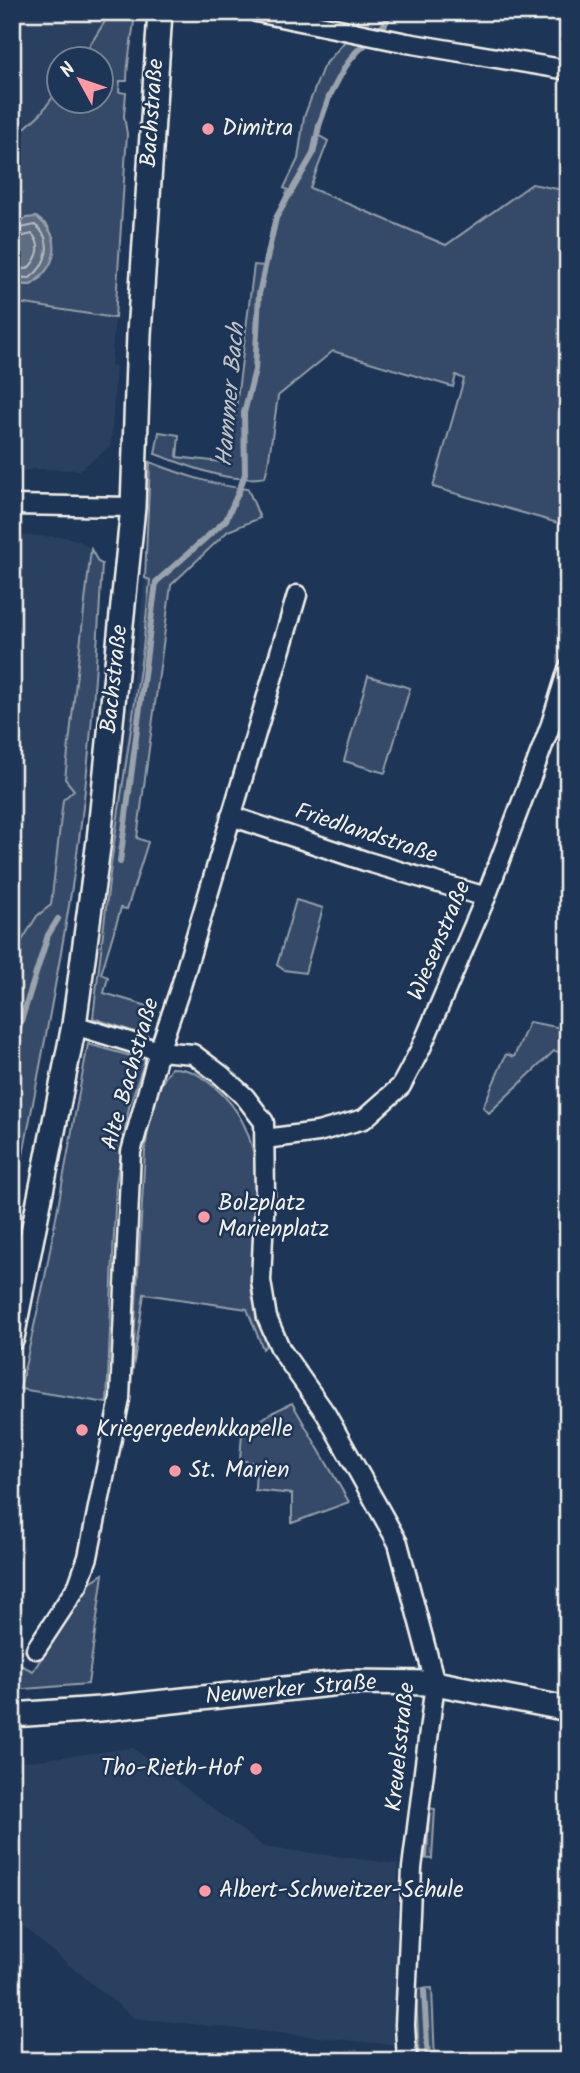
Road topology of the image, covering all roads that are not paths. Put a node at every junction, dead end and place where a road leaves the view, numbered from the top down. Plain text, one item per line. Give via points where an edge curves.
1 (160, 12) edge
2 (256, 12) edge
3 (568, 70) edge
4 (12, 505) edge
5 (133, 507) junction
6 (297, 596) dead end
7 (568, 670) edge
8 (231, 816) junction
9 (486, 897) junction
10 (74, 1025) junction
11 (159, 1051) junction
12 (265, 1139) junction
13 (12, 1338) edge
14 (36, 1650) dead end
15 (435, 1683) junction
16 (568, 1709) edge
17 (12, 1715) edge
18 (407, 2061) edge

1 - 5 street, Bachstraße
2 - 3 street
4 - 5 street
5 - 10 street, Bachstraße via 99,840
6 - 8 street, Alte Bachstraße
7 - 9 street, Wiesenstraße
8 - 9 street, Friedlandstraße
8 - 11 street, Alte Bachstraße
9 - 12 street, Wiesenstraße via 401,1086 364,1119 318,1132
10 - 11 street
10 - 13 street, Bachstraße
11 - 12 street via 193,1054 221,1074 264,1122
11 - 14 street, Alte Bachstraße via 131,1152 120,1399 88,1557 78,1585
12 - 15 street, Kreuelsstraße via 261,1281 267,1318 281,1350 326,1414 398,1543
15 - 16 street, Neuwerker Straße
15 - 17 street, Neuwerker Straße via 349,1682
15 - 18 street, Kreuelsstraße via 412,1868

